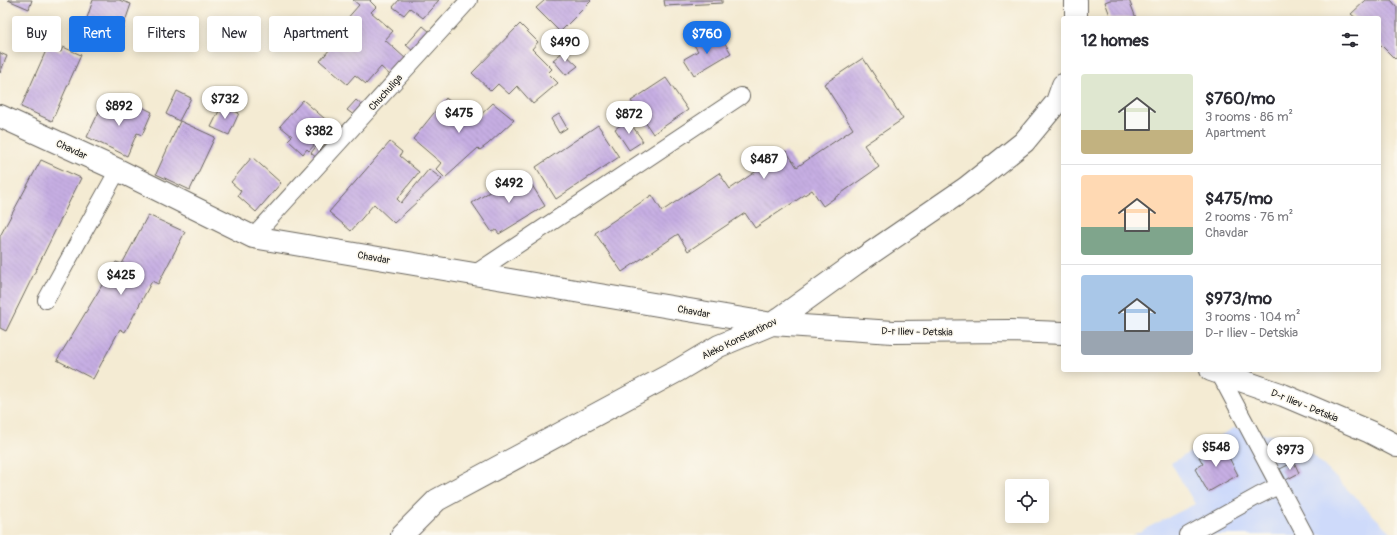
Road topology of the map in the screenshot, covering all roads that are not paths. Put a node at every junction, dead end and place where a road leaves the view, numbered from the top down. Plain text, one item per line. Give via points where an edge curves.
1 (469, 0) edge
2 (1076, 0) edge
3 (1076, 16) edge
4 (1061, 91) edge
5 (741, 96) dead end
6 (0, 116) edge
7 (118, 170) junction
8 (253, 237) junction
9 (474, 274) junction
10 (46, 300) dead end
11 (772, 324) junction
12 (1061, 333) edge
13 (1215, 372) edge
14 (1397, 446) edge
15 (1278, 486) junction
16 (402, 535) edge
17 (1188, 535) edge
18 (1305, 535) edge

1 - 8 lane, Chuchuliga
2 - 3 street
4 - 11 street, Aleko Konstantinov via 1057,102 1024,142 966,188
5 - 9 lane
6 - 7 street, Chavdar
7 - 8 street, Chavdar
7 - 10 lane
8 - 9 street, Chavdar
9 - 11 street, Chavdar
11 - 12 street, D-r Iliev - Detskia via 894,332
11 - 16 street, Aleko Konstantinov via 719,346 437,500
13 - 14 street, D-r Iliev - Detskia via 1284,395
13 - 15 lane
15 - 17 lane
15 - 18 lane

